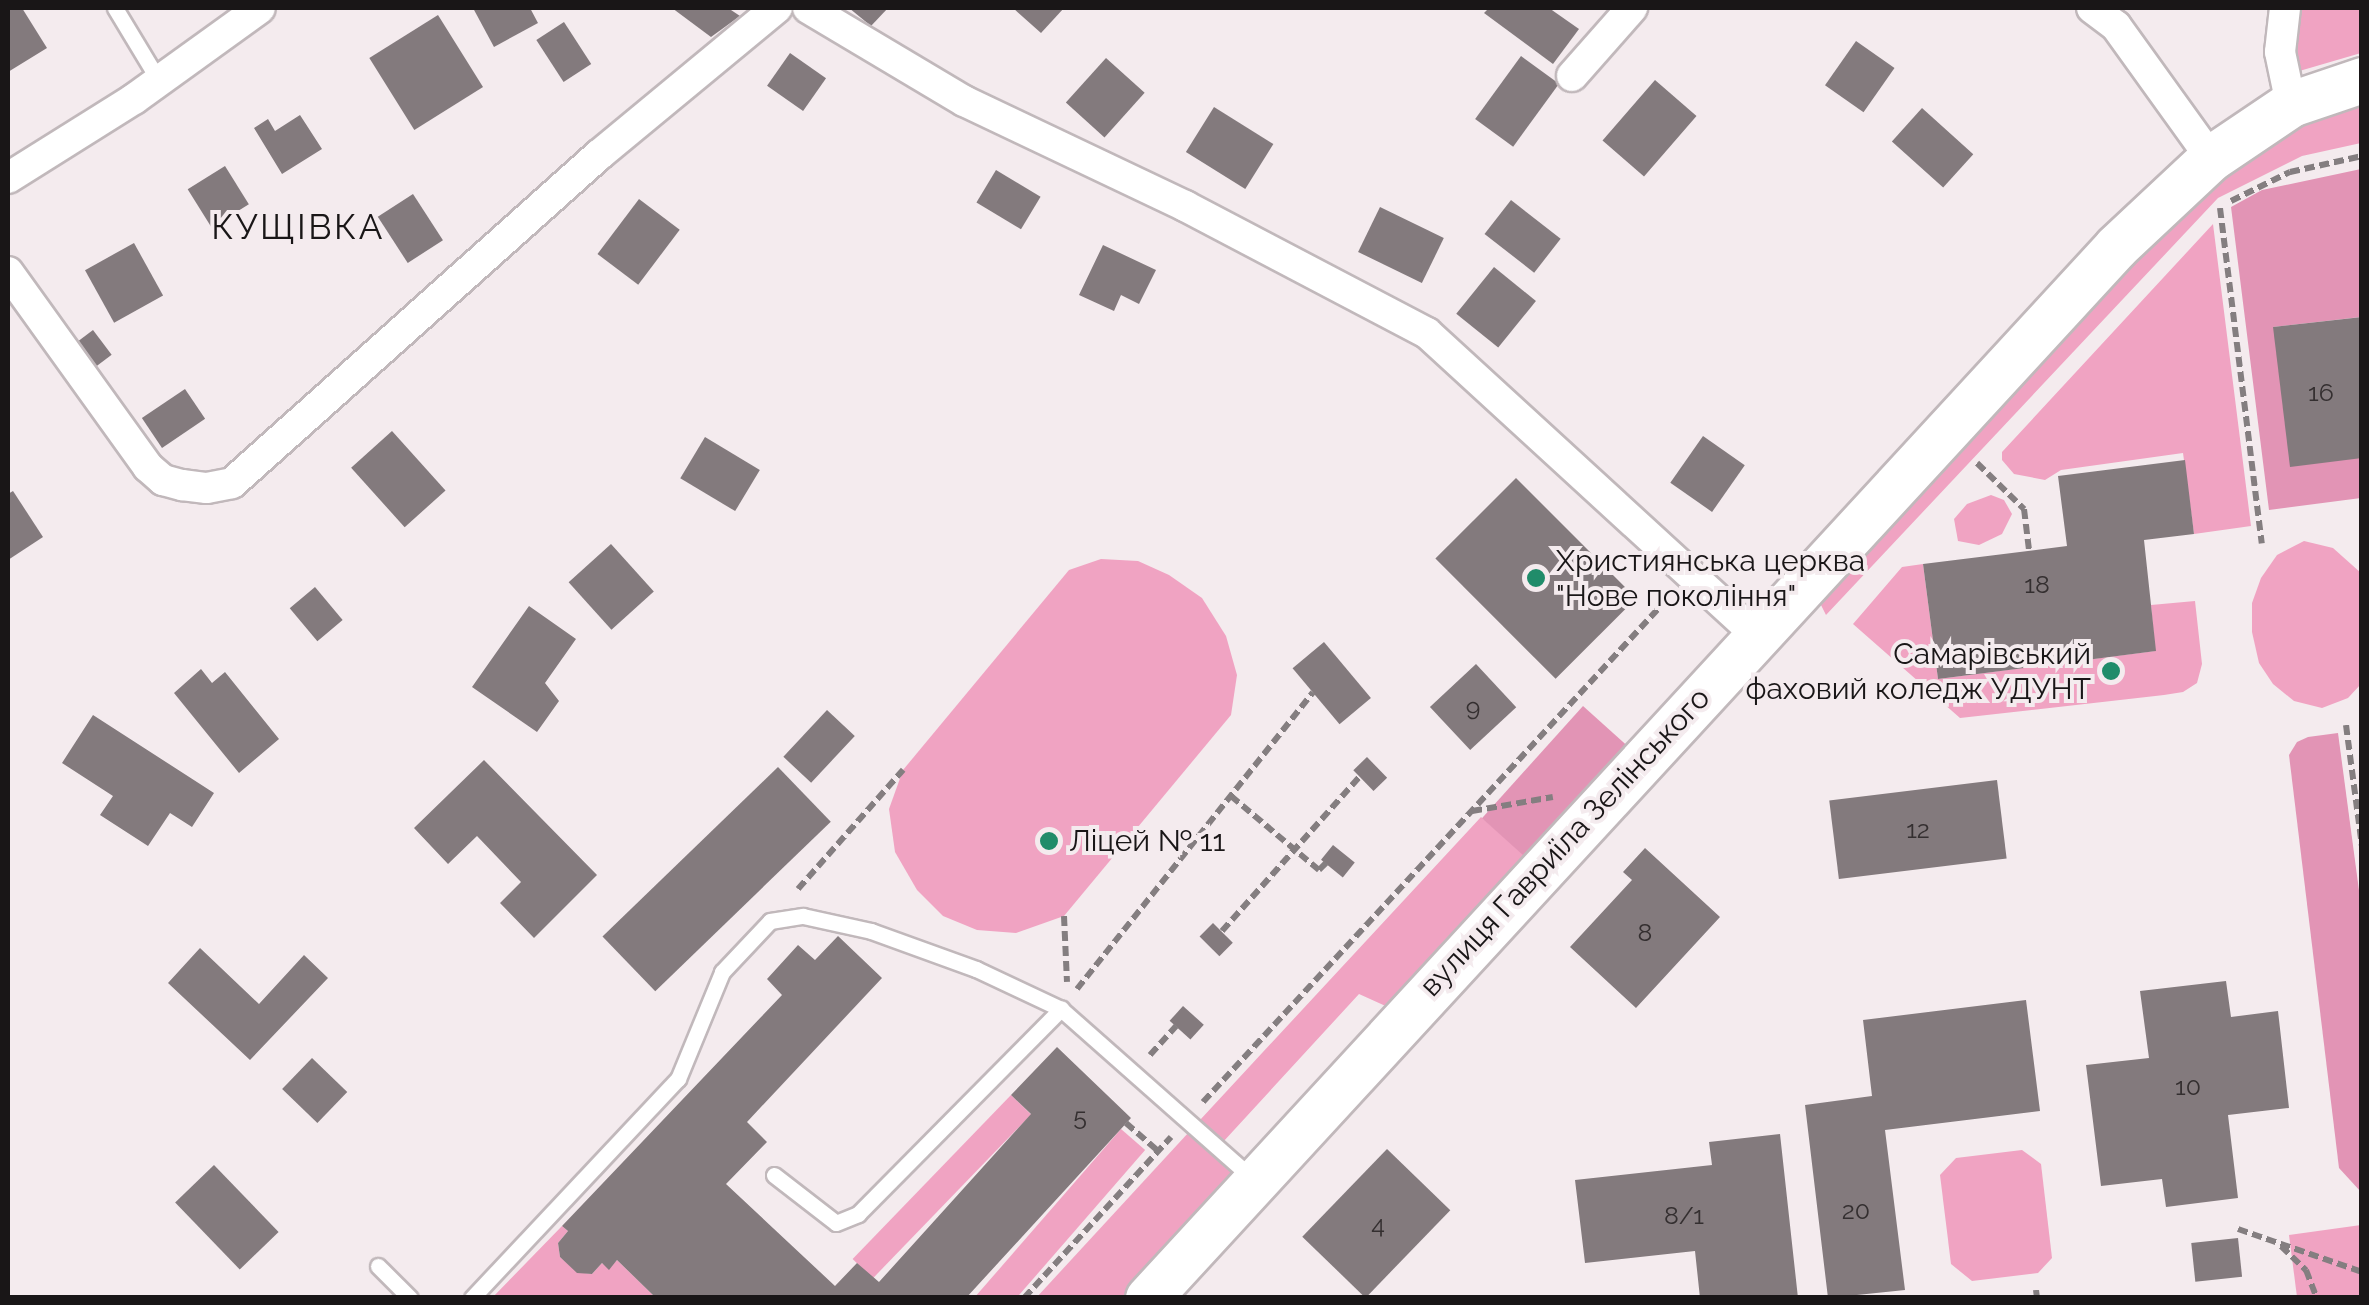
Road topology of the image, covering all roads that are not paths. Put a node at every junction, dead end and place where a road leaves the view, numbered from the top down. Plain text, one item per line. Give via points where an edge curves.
1 (115, 8) edge
2 (260, 8) edge
3 (777, 8) edge
4 (808, 8) edge
5 (1632, 8) edge
6 (2092, 8) edge
7 (2286, 8) edge
8 (1572, 76) dead end
9 (2362, 80) edge
10 (159, 81) junction
11 (2291, 104) junction
12 (2212, 158) junction
13 (8, 178) edge
14 (8, 272) edge
15 (1756, 634) junction
16 (1060, 1009) junction
17 (774, 1175) dead end
18 (1255, 1181) junction
19 (378, 1266) dead end
20 (410, 1298) edge
21 (472, 1298) edge
22 (1148, 1298) edge

1 - 10 lane
2 - 10 street
3 - 14 street via 600,155 232,482 182,485 148,466
4 - 15 street via 964,101 1427,333
5 - 8 street
6 - 12 street via 2116,26
7 - 11 street via 2280,52
9 - 11 street, вулиця Гавриїла Зелінського
10 - 13 street
11 - 12 street, вулиця Гавриїла Зелінського
12 - 15 street, вулиця Гавриїла Зелінського via 2116,247
15 - 18 street, вулиця Гавриїла Зелінського
16 - 17 lane via 858,1214 836,1223
16 - 18 lane
16 - 21 lane via 871,931 802,916 770,921 722,972 678,1079
18 - 22 street, вулиця Гавриїла Зелінського
19 - 20 lane

